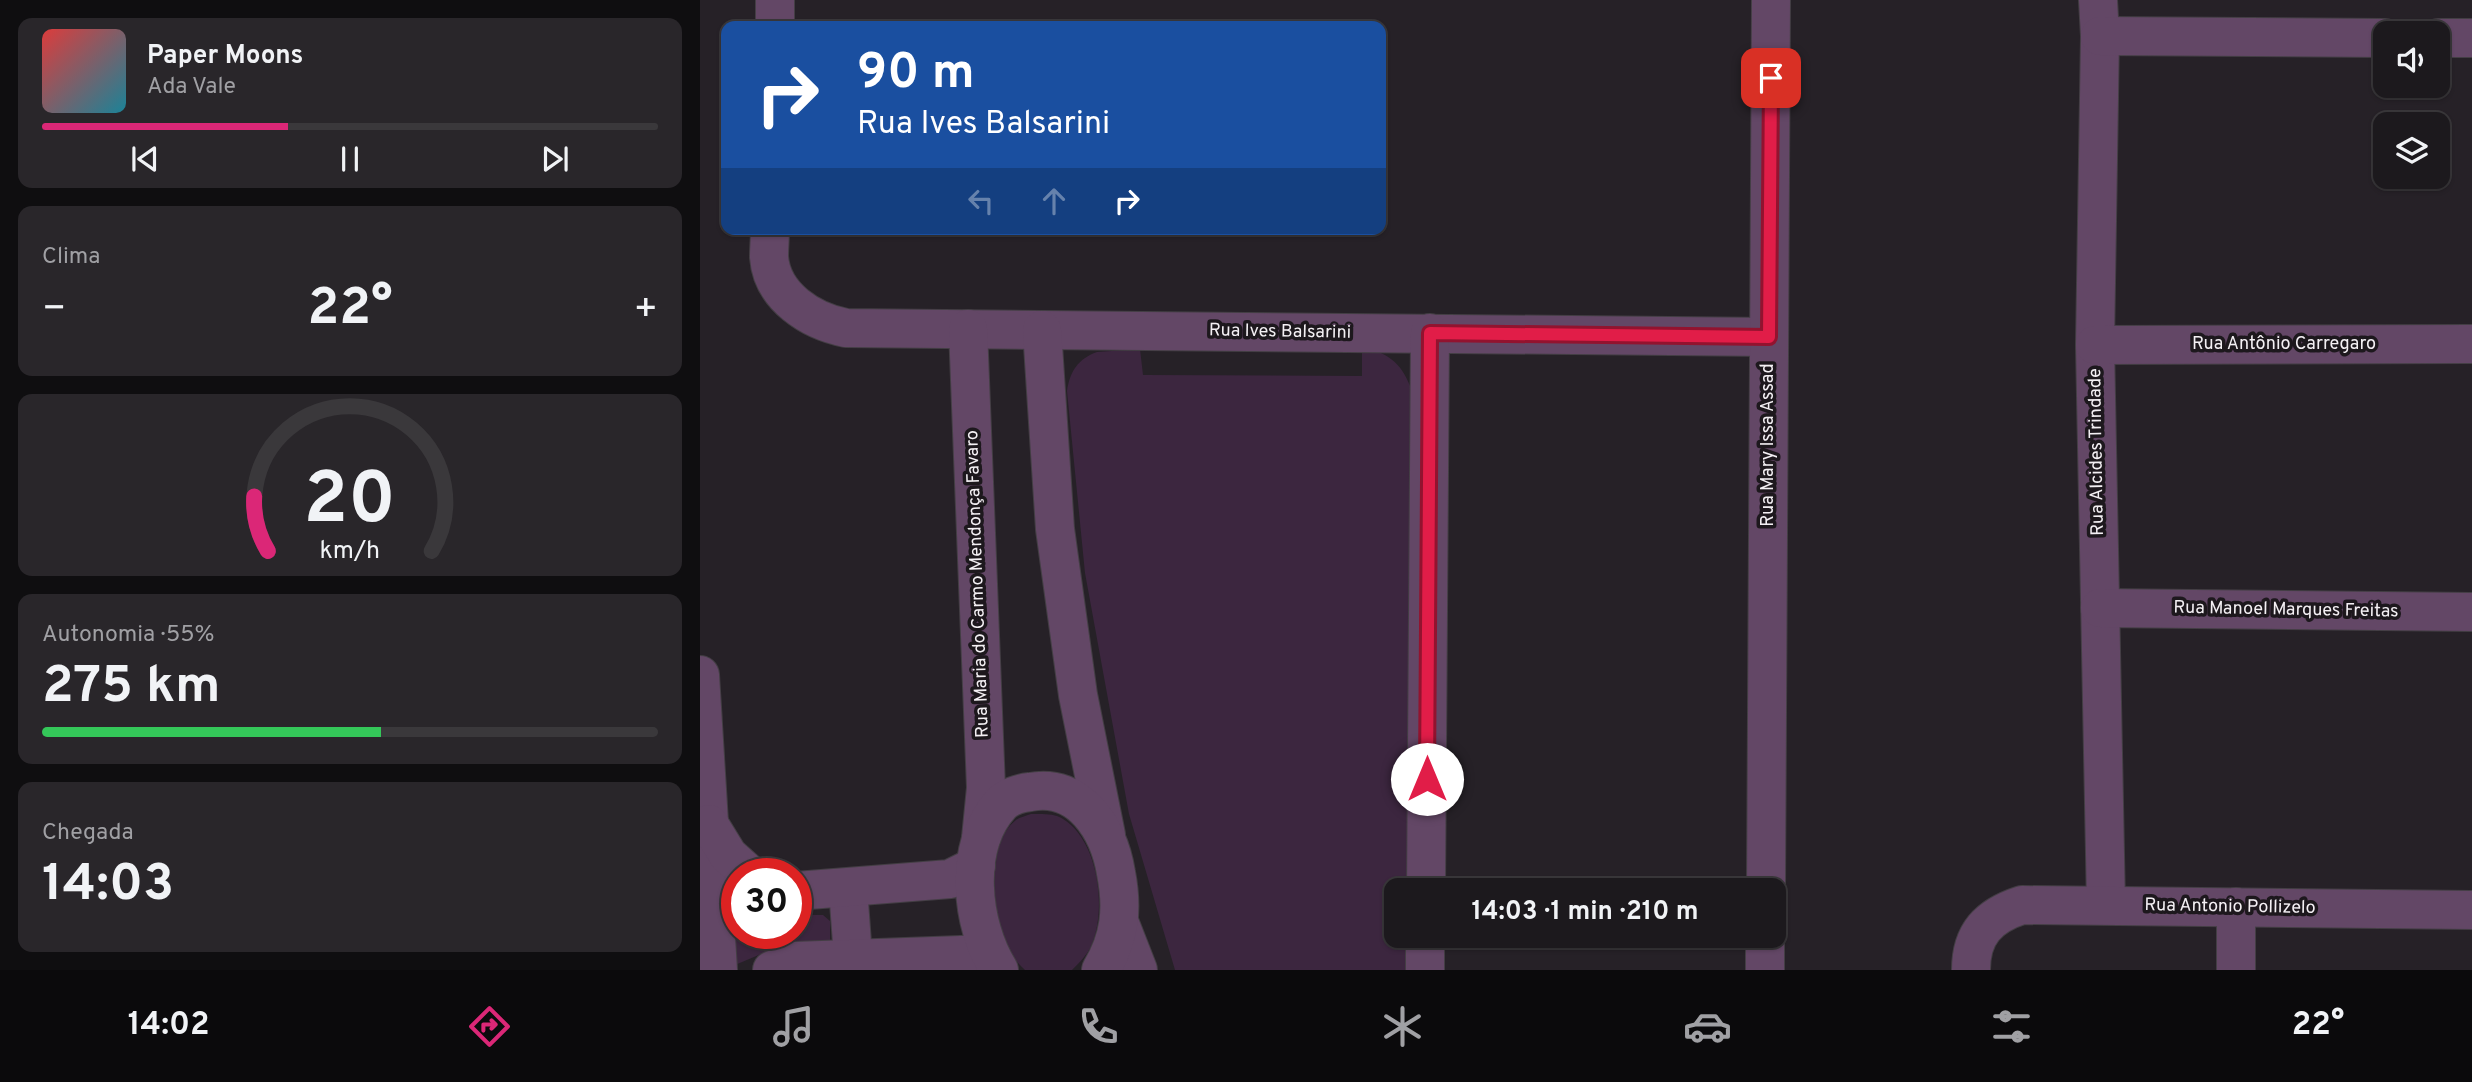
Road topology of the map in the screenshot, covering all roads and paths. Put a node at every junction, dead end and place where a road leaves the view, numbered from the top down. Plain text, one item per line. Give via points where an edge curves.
1 (775, 0) edge
2 (1771, 0) edge
3 (2099, 18) edge
4 (775, 21) edge
5 (2373, 37) edge
6 (2450, 38) edge
7 (2472, 38) edge
8 (770, 235) edge
9 (968, 329) junction
10 (1042, 330) junction
11 (1430, 333) junction
12 (1769, 337) junction
13 (2472, 344) edge
14 (2095, 345) junction
15 (2100, 608) junction
16 (2472, 612) edge
17 (700, 675) edge
18 (709, 824) junction
19 (1106, 835) junction
20 (979, 852) junction
21 (731, 858) edge
22 (1426, 878) edge
23 (1766, 878) edge
24 (848, 888) junction
25 (812, 890) edge
26 (2106, 905) junction
27 (2236, 907) junction
28 (2472, 910) edge
29 (1120, 924) junction
30 (1425, 948) edge
31 (1765, 948) edge
32 (853, 957) junction
33 (994, 962) edge
34 (718, 970) edge
35 (772, 970) edge
36 (1101, 970) edge
37 (1138, 970) edge
38 (1425, 970) edge
39 (1765, 970) edge
40 (1971, 970) edge
41 (2236, 970) edge

1 - 4 street
2 - 12 street, Rua Mary Issa Assad
3 - 5 street
3 - 14 street, Rua Alcides Trindade
6 - 7 street
8 - 9 street, Rua Ives Balsarini via 769,259 779,285 796,306 820,321 846,328
9 - 10 street, Rua Ives Balsarini
9 - 20 street, Rua Maria do Carmo Mendonça Favaro via 986,788
10 - 11 street, Rua Ives Balsarini
10 - 19 street via 1055,529 1078,695
11 - 12 street, Rua Ives Balsarini
11 - 22 street
12 - 23 street, Rua Mary Issa Assad
13 - 14 street, Rua Antônio Carregaro
14 - 15 street, Rua Alcides Trindade
15 - 16 street, Rua Manoel Marques Freitas
15 - 26 street, Rua Alcides Trindade
17 - 18 street
18 - 21 street
18 - 34 street
19 - 20 street via 1078,803 1052,790 1039,790 1002,803 990,820
19 - 29 street via 1118,881
20 - 24 street via 950,879
20 - 33 street, Rua Maria do Carmo Mendonça Favaro via 976,895 980,924
24 - 25 street
24 - 32 street
26 - 27 street, Rua Antonio Pollizelo
26 - 40 street, Rua Antonio Pollizelo via 2022,905 2006,910 1992,919 1975,941
27 - 28 street, Rua Antonio Pollizelo
27 - 41 street
29 - 36 street
29 - 37 street
30 - 38 street
31 - 39 street
32 - 33 street
32 - 35 street via 794,961

